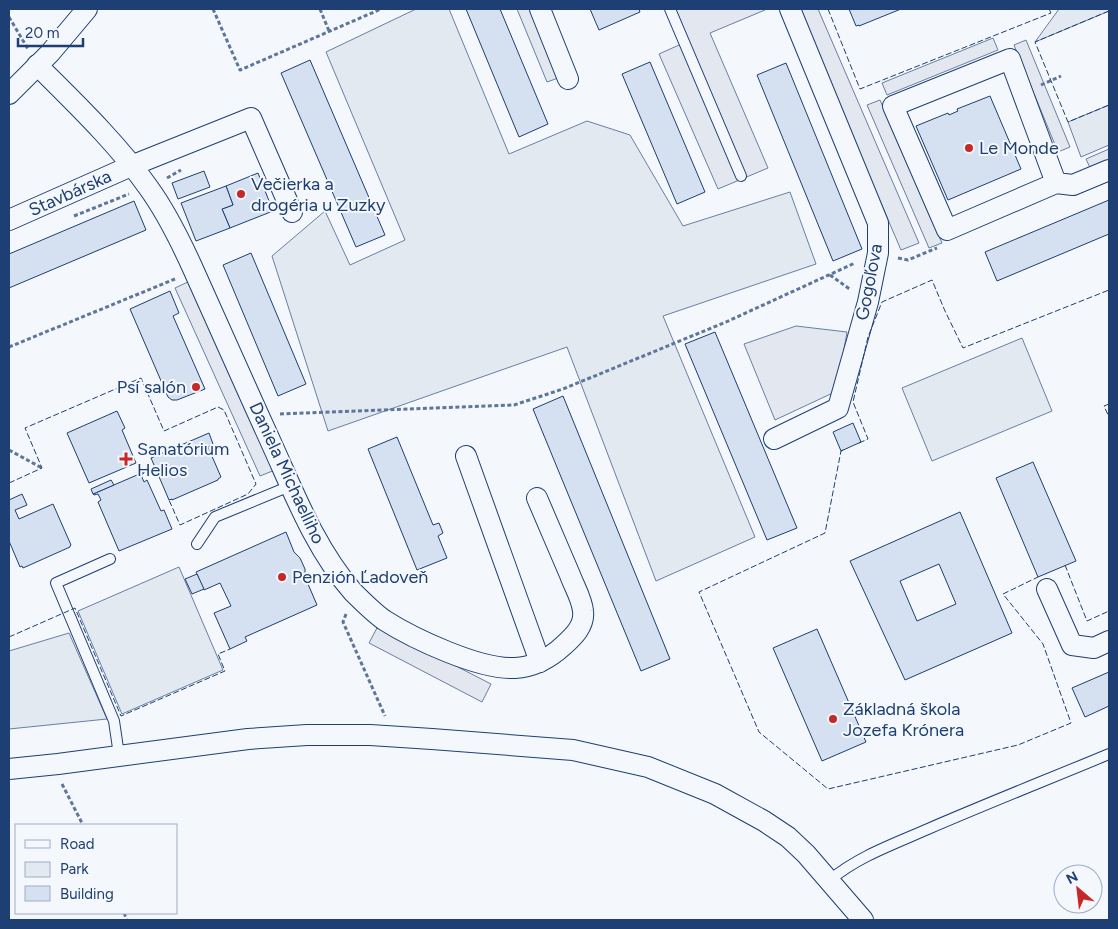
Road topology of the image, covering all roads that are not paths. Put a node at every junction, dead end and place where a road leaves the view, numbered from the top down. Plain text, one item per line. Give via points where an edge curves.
1 (87, 9) edge
2 (540, 9) edge
3 (670, 9) edge
4 (790, 9) edge
5 (37, 64) junction
6 (568, 79) dead end
7 (9, 94) edge
8 (131, 166) junction
9 (1109, 170) edge
10 (741, 176) dead end
11 (1056, 183) junction
12 (292, 212) dead end
13 (9, 220) edge
14 (774, 439) dead end
15 (466, 456) dead end
16 (290, 486) junction
17 (537, 498) dead end
18 (197, 544) dead end
19 (110, 559) dead end
20 (1047, 589) dead end
21 (1109, 641) edge
22 (540, 662) junction
23 (1109, 754) edge
24 (118, 755) junction
25 (9, 769) edge
26 (830, 880) junction
27 (863, 920) edge

1 - 5 street
2 - 6 street
3 - 10 lane
4 - 14 street, Gogoľova via 878,223 878,253 868,302 838,408
5 - 7 street
5 - 8 street, Daniela Michaelliho
8 - 12 street via 251,118
8 - 13 street, Stavbárska
8 - 16 street, Daniela Michaelliho via 169,221 194,271
9 - 11 street via 1073,185
11 - 11 street via 947,230 893,106 1010,59
15 - 22 street
16 - 18 lane via 215,517
16 - 22 street, Daniela Michaelliho via 325,554 354,592 384,620 463,658 513,668
17 - 22 street, Daniela Michaelliho via 583,611 581,624 573,636
19 - 24 lane via 56,583 114,721
20 - 21 street via 1072,645 1094,648
23 - 26 lane via 874,853 844,868
24 - 25 street
24 - 26 street via 307,735 432,738 573,750 648,767 715,794 788,837
26 - 27 street

